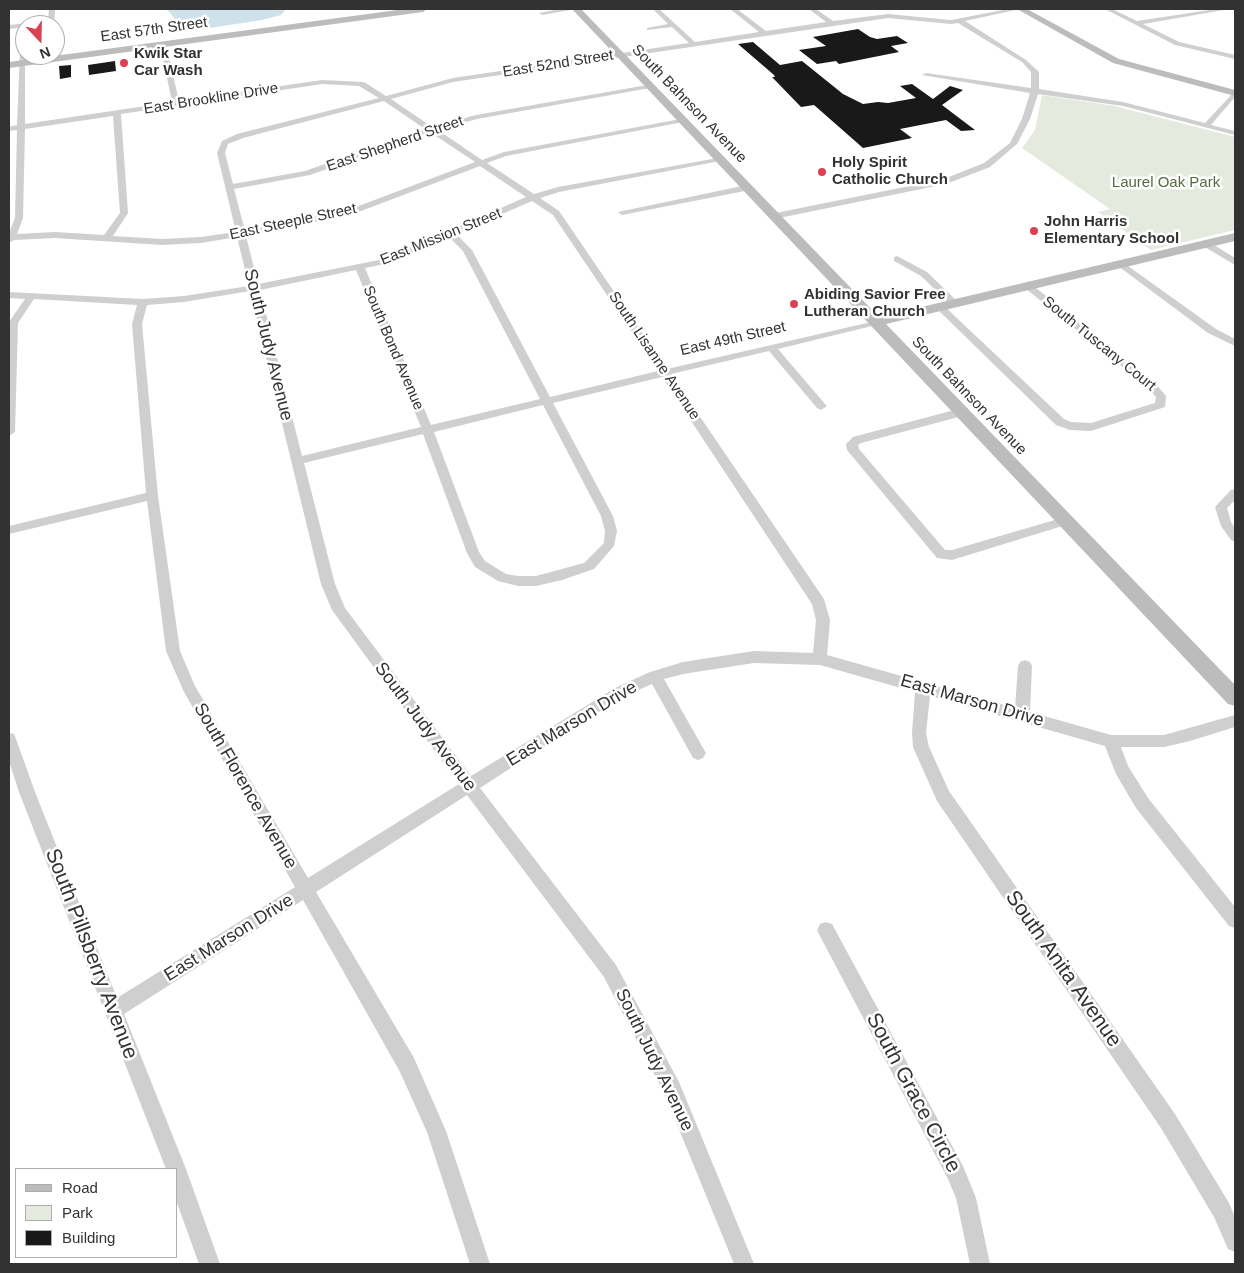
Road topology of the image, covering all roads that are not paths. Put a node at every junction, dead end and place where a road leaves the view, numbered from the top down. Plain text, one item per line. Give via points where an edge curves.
1 (395, 9) edge
2 (423, 9) edge
3 (574, 9) edge
4 (656, 9) edge
5 (734, 9) edge
6 (812, 9) edge
7 (1017, 9) edge
8 (1022, 9) edge
9 (1108, 9) edge
10 (1227, 9) edge
11 (886, 12) edge
12 (542, 13) dead end
13 (960, 21) junction
14 (832, 23) junction
15 (1136, 24) junction
16 (674, 25) junction
17 (650, 29) dead end
18 (764, 33) junction
19 (163, 44) junction
20 (694, 44) junction
21 (65, 53) edge
22 (620, 55) junction
23 (65, 56) edge
24 (1235, 57) edge
25 (24, 65) edge
26 (926, 74) dead end
27 (650, 86) junction
28 (1035, 90) junction
29 (1235, 93) edge
30 (385, 99) junction
31 (176, 104) junction
32 (406, 112) joint
33 (117, 113) junction
34 (682, 120) junction
35 (1206, 126) junction
36 (22, 128) junction
37 (431, 129) junction
38 (9, 130) edge
39 (1235, 133) edge
40 (225, 143) joint
41 (720, 159) junction
42 (480, 161) junction
43 (229, 187) junction
44 (747, 188) junction
45 (534, 197) junction
46 (622, 212) dead end
47 (774, 216) junction
48 (240, 234) junction
49 (451, 234) junction
50 (1235, 237) edge
51 (10, 238) edge
52 (107, 238) junction
53 (1206, 244) junction
54 (897, 259) dead end
55 (1235, 262) edge
56 (1121, 264) junction
57 (360, 267) junction
58 (1028, 286) junction
59 (253, 288) junction
60 (9, 295) edge
61 (31, 296) junction
62 (143, 302) junction
63 (954, 303) junction
64 (940, 307) junction
65 (876, 322) junction
66 (1235, 343) edge
67 (771, 347) junction
68 (665, 372) junction
69 (546, 402) junction
70 (821, 406) dead end
71 (962, 412) junction
72 (427, 430) junction
73 (9, 432) edge
74 (296, 461) junction
75 (1235, 493) edge
76 (152, 496) junction
77 (1066, 521) junction
78 (9, 530) edge
79 (1235, 537) edge
80 (820, 659) junction
81 (1025, 666) dead end
82 (655, 676) junction
83 (923, 688) junction
84 (1235, 698) edge
85 (1022, 716) junction
86 (1235, 721) edge
87 (9, 739) edge
88 (1111, 741) junction
89 (698, 753) dead end
90 (470, 787) junction
91 (305, 890) junction
92 (1235, 920) edge
93 (826, 930) dead end
94 (113, 1011) junction
95 (175, 1168) edge
96 (178, 1176) edge
97 (1235, 1242) edge
98 (209, 1264) edge
99 (480, 1264) edge
100 (744, 1264) edge
101 (980, 1264) edge

1 - 21 main road, East 57th Street
2 - 19 street, East 57th Street
3 - 12 street
3 - 22 street, South Bahnson Avenue
4 - 16 street
5 - 18 street
6 - 14 street
7 - 13 street, East 52nd Street
8 - 29 street via 1116,61
9 - 15 street
10 - 15 street
11 - 13 street, East 52nd Street via 938,21
11 - 14 street, East 52nd Street
13 - 28 street via 1032,68 1036,74
14 - 18 street, East 52nd Street
15 - 24 street via 1177,44
16 - 17 street
16 - 20 street
18 - 20 street, East 52nd Street
19 - 23 street, East 57th Street
19 - 31 street
20 - 22 street, East 52nd Street
22 - 27 street, South Bahnson Avenue
22 - 30 street, East 52nd Street via 446,82
25 - 36 street
26 - 28 street
27 - 34 street, South Bahnson Avenue
27 - 37 street, East Shepherd Street via 504,111
28 - 35 street via 1123,104
28 - 47 street via 1019,136 1004,153 987,164 966,174 921,187
29 - 35 street
30 - 31 street, East Brookline Drive via 361,84 338,81
30 - 32 street, East Brookline Drive
30 - 40 street, East 52nd Street via 240,136
31 - 33 street, East Brookline Drive
32 - 37 street, South Lisanne Avenue
33 - 36 street, East Brookline Drive
33 - 52 street via 124,213
34 - 41 street, South Bahnson Avenue
34 - 42 street, East Steeple Street via 527,148
35 - 39 street
36 - 38 street, East Brookline Drive
36 - 51 street via 19,218
37 - 42 street, South Lisanne Avenue
37 - 43 street, East Shepherd Street via 308,173
40 - 43 street, South Judy Avenue via 221,153
41 - 44 street, South Bahnson Avenue
41 - 45 street, East Mission Street via 572,186
42 - 45 street, South Lisanne Avenue
42 - 48 street, East Steeple Street via 350,212
43 - 48 street, South Judy Avenue
44 - 46 street
44 - 47 street, South Bahnson Avenue
45 - 49 street, East Mission Street
45 - 68 street, South Lisanne Avenue via 556,213
47 - 65 street, South Bahnson Avenue
48 - 52 street, East Steeple Street via 180,242
48 - 59 street, South Judy Avenue
49 - 57 street, East Mission Street via 387,261
49 - 69 street via 467,250
50 - 53 street, East 49th Street
51 - 52 street, East Steeple Street via 55,235
53 - 55 street
53 - 56 street, East 49th Street
54 - 63 street via 924,274
56 - 58 street, East 49th Street
56 - 66 street via 1212,331
57 - 59 street, East Mission Street
57 - 72 street, South Bond Avenue
58 - 63 street, East 49th Street
58 - 64 street, South Tuscany Court via 1151,385 1161,396 1161,405 1091,426 1070,426 1060,422
59 - 62 street, East Mission Street
59 - 74 street, South Judy Avenue
60 - 61 street, East Mission Street
61 - 62 street, East Mission Street
61 - 73 street via 13,323
62 - 76 street, South Florence Avenue via 137,324
63 - 64 street, East 49th Street
64 - 65 street, East 49th Street
65 - 67 street, East 49th Street
65 - 71 street, South Bahnson Avenue
67 - 68 street, East 49th Street
67 - 70 street
68 - 69 street, East 49th Street
68 - 80 street, South Lisanne Avenue via 819,603 823,620
69 - 72 street, East 49th Street
69 - 72 street, South Bond Avenue via 601,502 611,531 610,543 598,559 589,566 562,575 518,581 503,578 480,564 472,553
71 - 77 street, South Bahnson Avenue
71 - 77 street via 857,440 852,444 853,450 942,555 952,555
72 - 74 street, East 49th Street
74 - 90 street, South Judy Avenue via 328,584 339,610
75 - 79 street via 1221,507 1225,523
76 - 78 street
76 - 91 street, South Florence Avenue via 173,651 189,688
77 - 84 street, South Bahnson Avenue
80 - 82 street, East Marson Drive via 754,657
80 - 83 street, East Marson Drive
81 - 85 street
82 - 89 street
82 - 90 street, East Marson Drive via 575,719
83 - 85 street, East Marson Drive
83 - 97 street, South Anita Avenue via 921,747 943,796 1168,1121 1222,1210
85 - 88 street, East Marson Drive
86 - 88 street, East Marson Drive via 1164,741
87 - 94 street, South Pillsberry Avenue
88 - 92 street via 1121,769 1142,803
90 - 91 street, East Marson Drive
90 - 100 street, South Judy Avenue via 610,971 672,1089
91 - 94 street, East Marson Drive
91 - 99 street, South Florence Avenue via 407,1065 436,1131
93 - 101 street, South Grace Circle via 956,1173 966,1198
94 - 95 street, South Pillsberry Avenue
96 - 98 street, South Pillsberry Avenue

